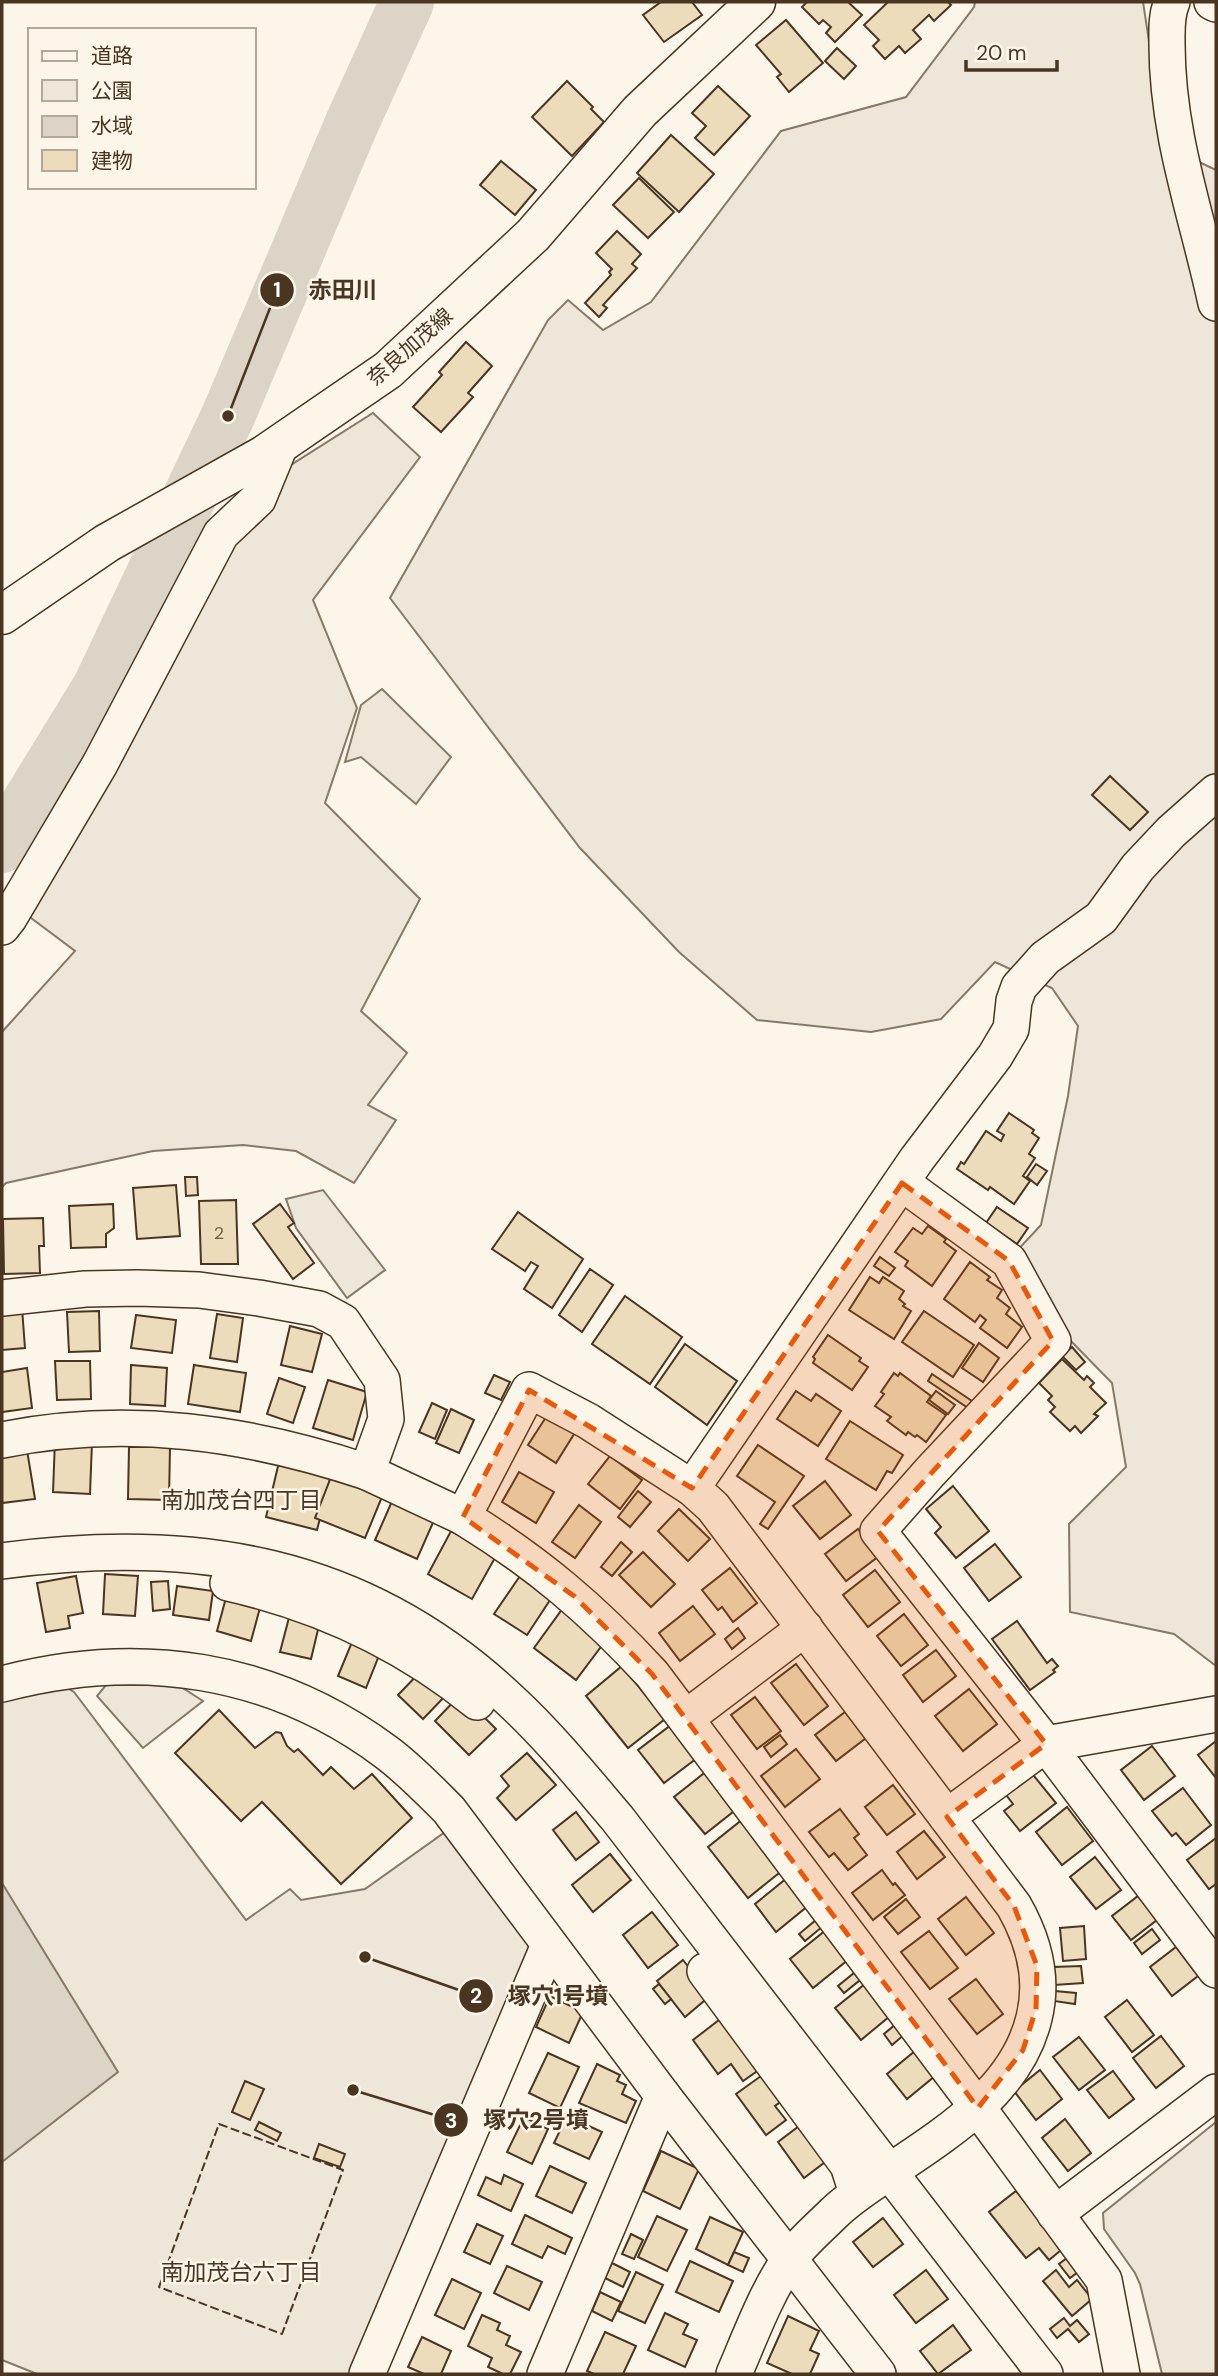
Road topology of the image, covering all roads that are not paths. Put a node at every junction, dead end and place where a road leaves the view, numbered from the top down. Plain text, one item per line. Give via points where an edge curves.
1 (756, 2) edge
2 (1172, 2) edge
3 (1216, 303) edge
4 (272, 449) junction
5 (2, 615) edge
6 (1216, 792) edge
7 (2, 927) edge
8 (902, 1183) junction
9 (2, 1298) edge
10 (2, 1440) edge
11 (367, 1472) junction
12 (692, 1489) junction
13 (463, 1517) junction
14 (2, 1561) edge
15 (2, 1585) edge
16 (805, 1628) junction
17 (2, 1684) edge
18 (1216, 1714) edge
19 (686, 1718) junction
20 (1046, 1744) junction
21 (947, 1817) junction
22 (549, 1944) junction
23 (1216, 1970) edge
24 (1216, 2092) edge
25 (663, 2096) junction
26 (978, 2108) junction
27 (889, 2172) junction
28 (857, 2193) junction
29 (1055, 2214) junction
30 (790, 2259) junction
31 (367, 2374) edge
32 (545, 2374) edge
33 (734, 2374) edge
34 (878, 2374) edge
35 (1045, 2374) edge
36 (1122, 2374) edge

1 - 4 main road, 奈良加茂線 via 640,111 533,235 388,370
2 - 3 street via 1167,24 1167,78 1178,156
4 - 5 main road, 奈良加茂線 via 107,543
4 - 7 street via 258,499 221,534 100,764
6 - 8 street via 1154,849 1101,918 1045,958 1019,987 1012,1028
8 - 12 street
8 - 20 street via 1009,1261 1053,1341 878,1531
9 - 11 street via 138,1288 211,1292 319,1309 343,1322 382,1380 386,1419
10 - 11 street via 71,1430 180,1430 280,1446
11 - 13 street
12 - 13 street via 588,1421 529,1390
12 - 16 street via 713,1507
13 - 19 street via 574,1596 615,1633
14 - 27 street via 82,1552 145,1552 246,1562 296,1573 342,1591 432,1637 511,1700 617,1818
15 - 28 street via 135,1572 221,1581 270,1592 364,1628 450,1681 489,1712 600,1824 848,2165
16 - 19 street
16 - 21 street
17 - 22 street via 67,1670 152,1666 237,1679 317,1709 376,1745 420,1780 449,1810
18 - 20 street
19 - 26 street
20 - 21 street
20 - 23 street
21 - 26 street via 1014,1906 1029,1935 1037,1966 1036,2009 1023,2050
22 - 25 street
22 - 31 street
24 - 29 street
25 - 30 street
25 - 32 street
26 - 27 street
26 - 29 street
27 - 28 street
27 - 35 street
28 - 30 street
29 - 36 street via 1104,2280
30 - 33 street via 765,2302
30 - 34 street

